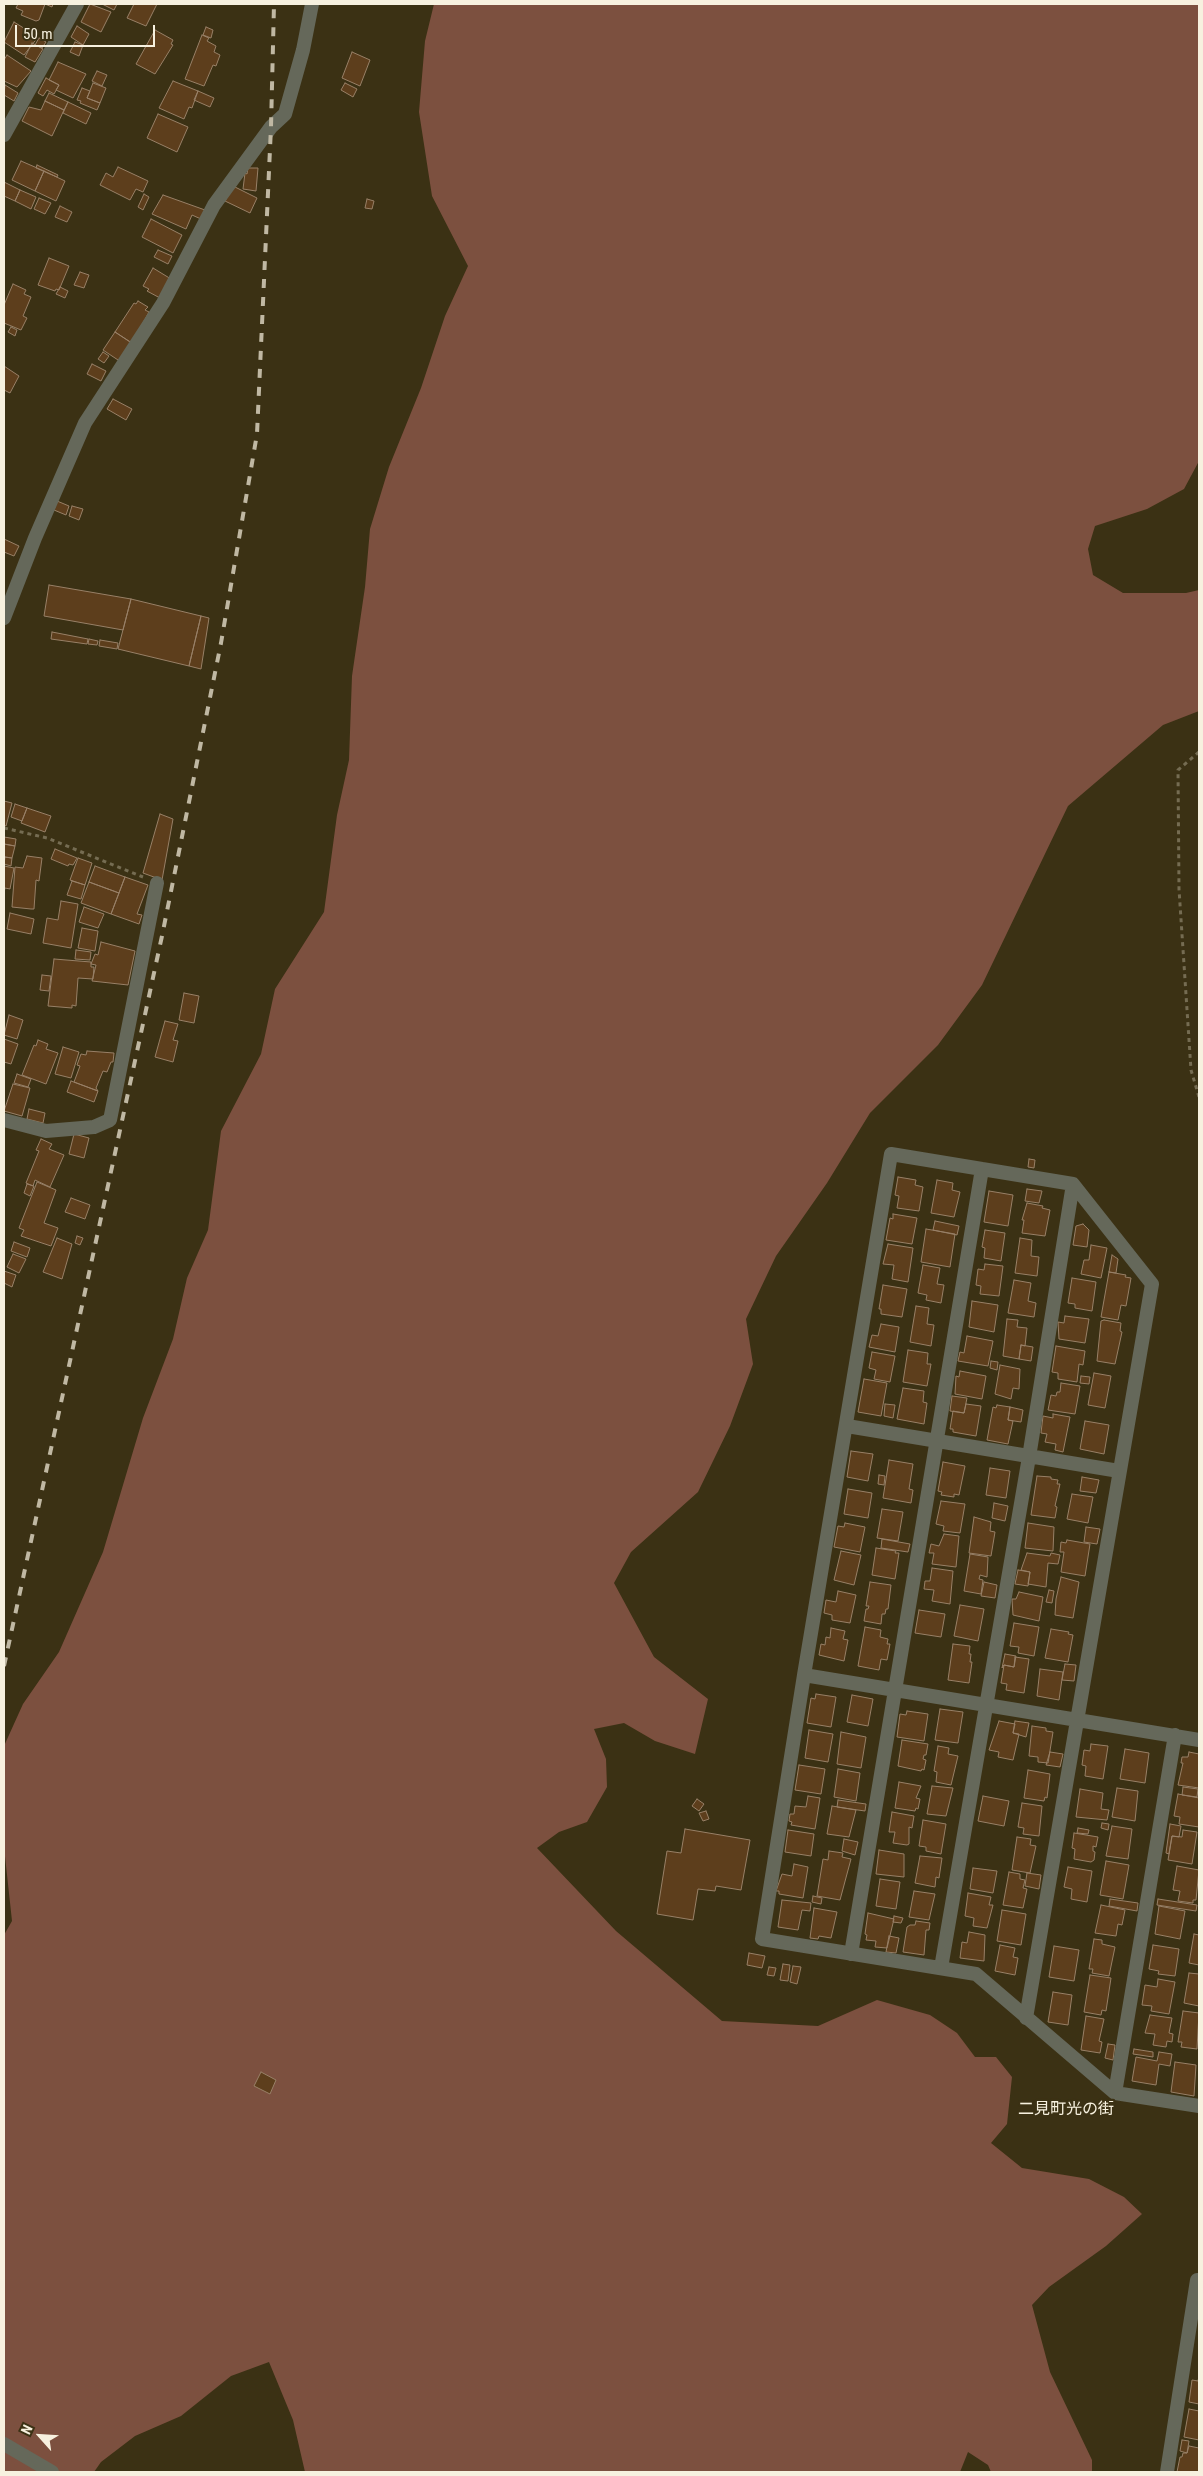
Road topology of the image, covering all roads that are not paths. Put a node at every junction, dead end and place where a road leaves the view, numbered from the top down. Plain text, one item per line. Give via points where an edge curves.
1 (77, 4) edge
2 (312, 4) edge
3 (4, 135) edge
4 (4, 618) edge
5 (158, 883) road end
6 (4, 1120) edge
7 (982, 1169) junction
8 (1073, 1184) junction
9 (847, 1426) junction
10 (936, 1441) junction
11 (1029, 1457) junction
12 (1119, 1471) junction
13 (804, 1675) junction
14 (896, 1690) junction
15 (987, 1704) junction
16 (1079, 1720) junction
17 (1175, 1735) junction
18 (1199, 1740) edge
19 (851, 1954) junction
20 (941, 1968) junction
21 (1026, 2018) junction
22 (1115, 2093) junction
23 (1199, 2106) edge
24 (1199, 2276) edge
25 (4, 2444) edge
26 (52, 2472) edge
27 (1167, 2472) edge

1 - 3 street
2 - 4 street via 285,114 214,205 163,304 85,423 34,538
5 - 6 street via 110,1120 94,1127 46,1131
7 - 8 street
7 - 9 street via 891,1154
7 - 10 street
8 - 11 street
8 - 12 street via 1152,1284
9 - 10 street
9 - 13 street
10 - 11 street
10 - 14 street
11 - 12 street
11 - 15 street
12 - 16 street
13 - 14 street
13 - 19 street via 762,1939
14 - 15 street
14 - 19 street
15 - 16 street
15 - 20 street
16 - 17 street
16 - 21 street
17 - 18 street
17 - 22 street
19 - 20 street
20 - 21 street via 976,1974
21 - 22 street
22 - 23 street
24 - 27 street
25 - 26 street

